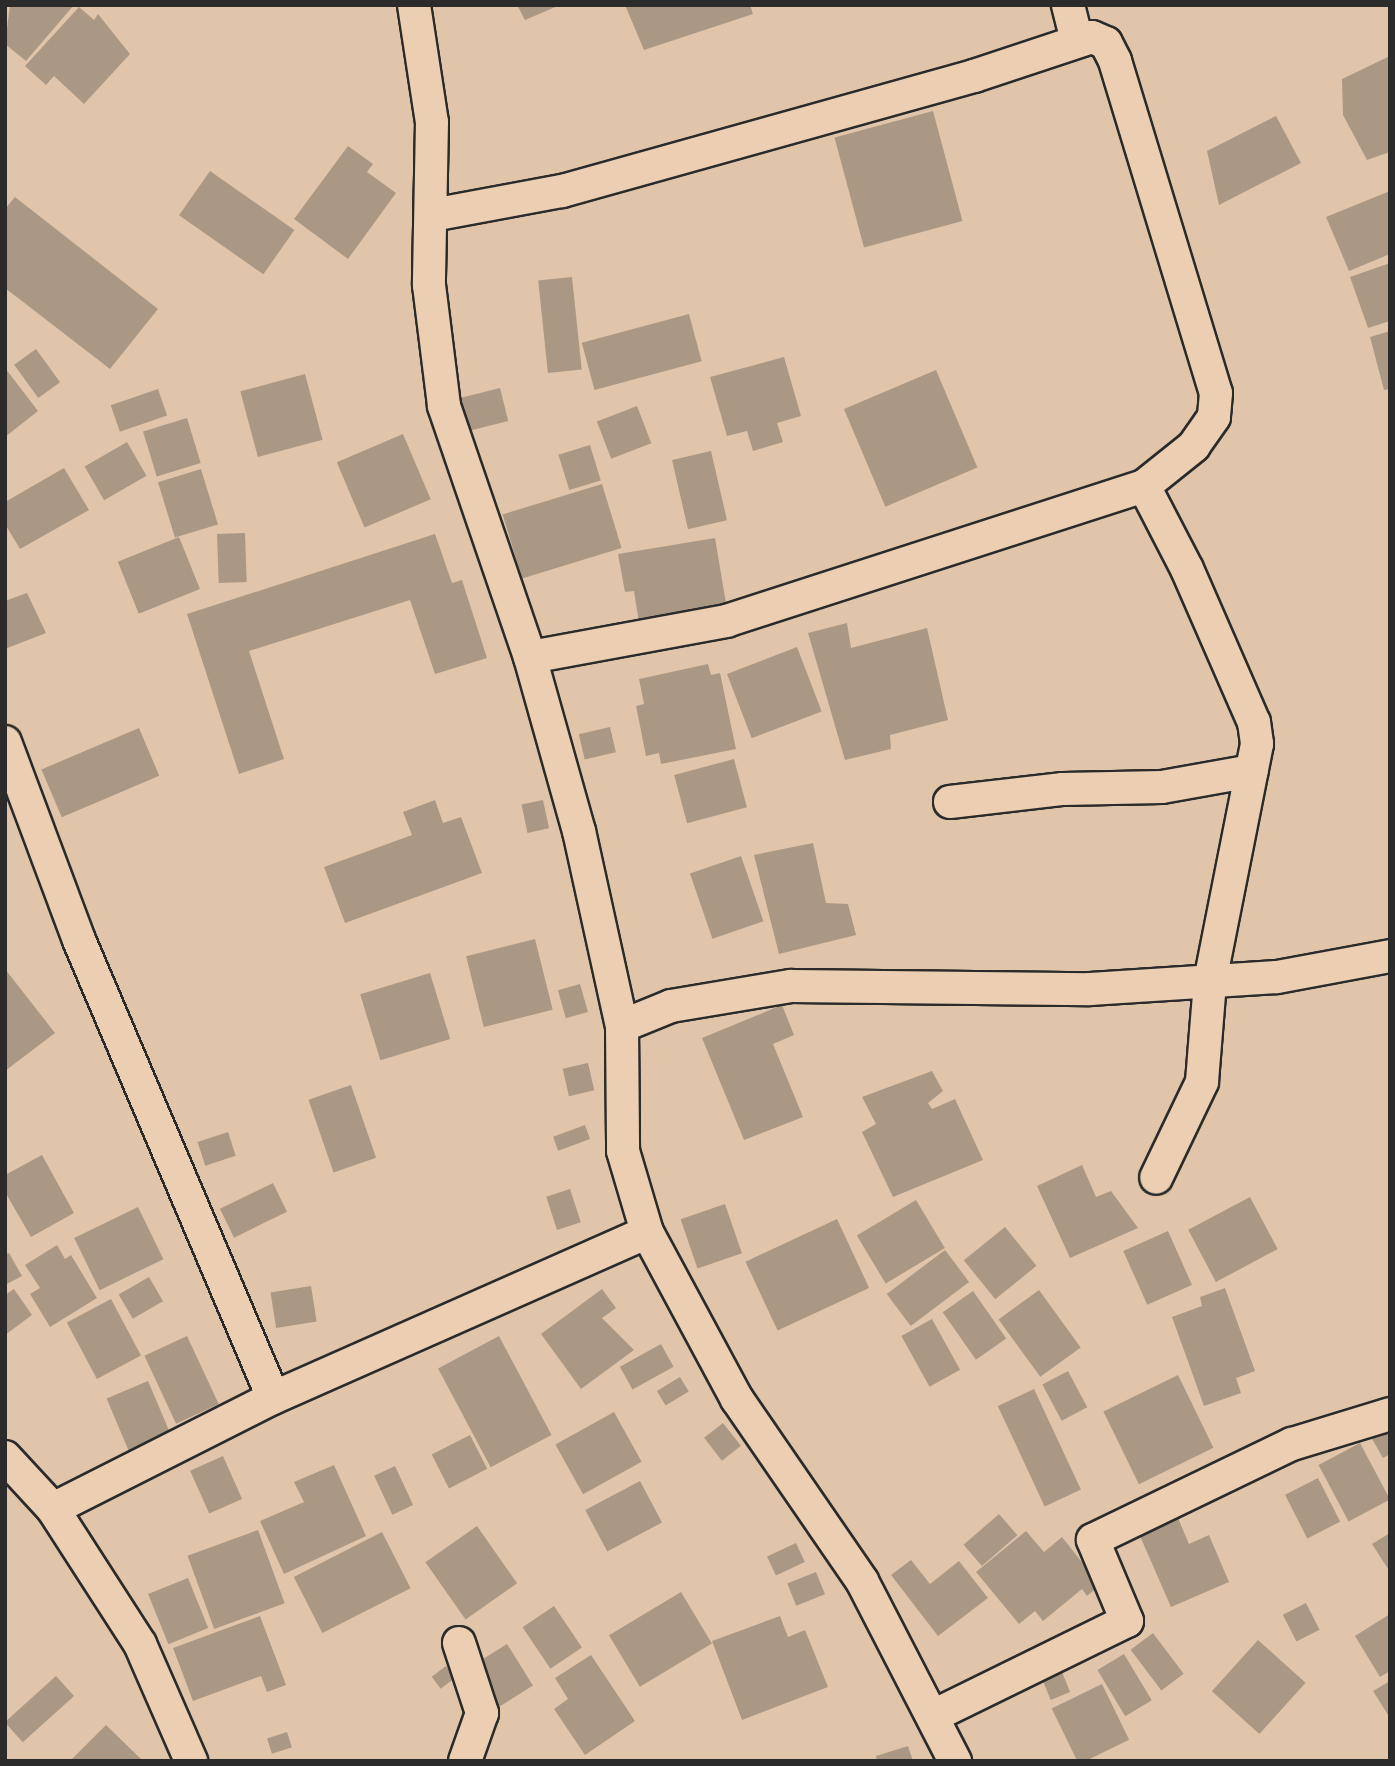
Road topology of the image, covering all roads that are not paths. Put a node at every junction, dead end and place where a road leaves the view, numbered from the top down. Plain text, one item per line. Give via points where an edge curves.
1 (414, 5) edge
2 (1069, 5) edge
3 (1077, 40) junction
4 (432, 215) junction
5 (1144, 486) junction
6 (530, 657) junction
7 (5, 742) edge
8 (1252, 771) junction
9 (950, 802) dead end
10 (1390, 956) edge
11 (1210, 982) junction
12 (622, 1026) junction
13 (1156, 1178) dead end
14 (647, 1232) junction
15 (274, 1398) junction
16 (1390, 1414) edge
17 (5, 1457) edge
18 (53, 1509) junction
19 (459, 1643) dead end
20 (933, 1716) junction
21 (191, 1761) edge
22 (465, 1761) edge
23 (955, 1761) edge

1 - 4 street via 432,122
2 - 3 street
3 - 4 street via 974,76 562,191
3 - 5 street via 1106,43 1115,61 1216,393 1214,417 1194,446
4 - 6 street via 429,285 444,405
5 - 6 street via 727,621
5 - 8 street via 1254,722
6 - 12 street via 579,831
7 - 15 street via 84,953
8 - 9 street via 1161,787 1063,789
8 - 11 street
10 - 11 street
11 - 12 street via 988,992 791,986 671,1006
11 - 13 street via 1202,1082
12 - 14 street via 623,1151
14 - 15 street
14 - 20 street via 737,1399 862,1581
15 - 18 street
16 - 20 street via 1292,1444 1093,1540 1127,1621
17 - 18 street
18 - 21 street via 140,1644
19 - 22 street via 482,1713
20 - 23 street

